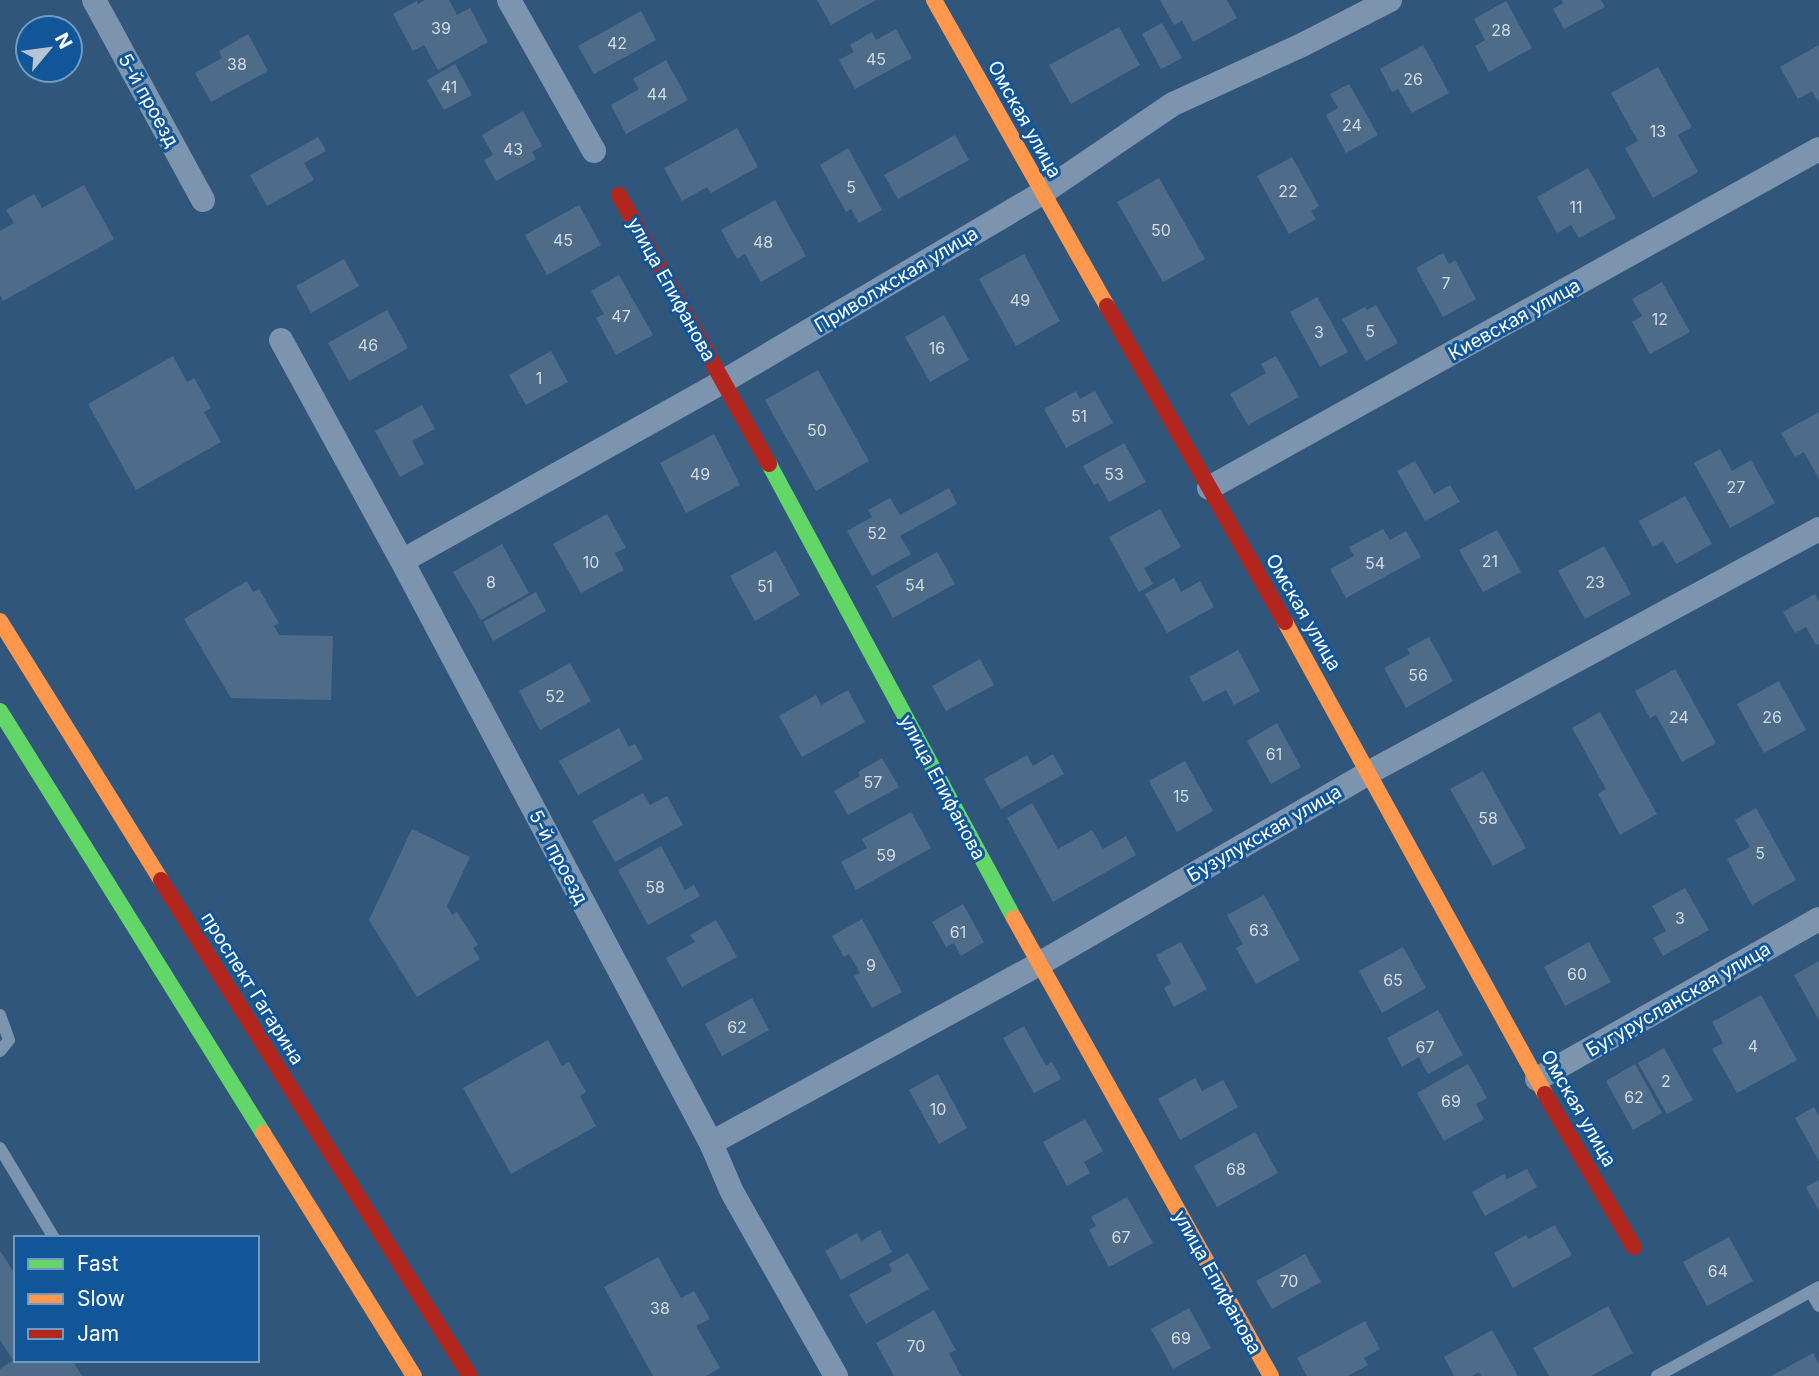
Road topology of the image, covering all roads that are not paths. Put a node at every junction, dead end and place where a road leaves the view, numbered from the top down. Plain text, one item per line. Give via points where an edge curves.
1 (94, 0) edge
2 (509, 0) edge
3 (934, 0) edge
4 (1390, 0) edge
5 (1819, 149) edge
6 (594, 151) dead end
7 (1042, 193) junction
8 (619, 195) dead end
9 (204, 200) dead end
10 (281, 340) dead end
11 (724, 381) junction
12 (1209, 488) junction
13 (1819, 529) edge
14 (402, 561) junction
15 (0, 621) edge
16 (0, 711) edge
17 (1370, 772) junction
18 (1819, 919) edge
19 (1039, 964) junction
20 (0, 1015) edge
21 (0, 1051) edge
22 (1537, 1079) junction
23 (711, 1143) junction
24 (0, 1147) edge
25 (53, 1236) edge
26 (1634, 1247) dead end
27 (1815, 1290) edge
28 (1819, 1306) edge
29 (414, 1376) edge
30 (470, 1376) edge
31 (836, 1376) edge
32 (1271, 1376) edge
33 (1657, 1376) edge

1 - 9 street, 5-й проезд
2 - 6 street
3 - 7 street, Омская улица
4 - 7 street, Приволжская улица via 1173,104
5 - 12 street, Киевская улица
7 - 11 street, Приволжская улица
7 - 12 street, Омская улица
8 - 11 street, улица Епифанова
10 - 14 street, 5-й проезд
11 - 14 street, Приволжская улица
11 - 19 street, улица Епифанова
12 - 17 street, Омская улица
13 - 17 street, Бузулукская улица
14 - 23 street, 5-й проезд
15 - 30 street, проспект Гагарина
16 - 29 street
17 - 19 street, Бузулукская улица
17 - 22 street, Омская улица
18 - 22 street, Бугурусланская улица
19 - 23 street, Бузулукская улица
19 - 32 street, улица Епифанова
20 - 21 lane via 9,1040
22 - 26 street, Омская улица
23 - 31 street, 5-й проезд via 732,1192
24 - 25 lane
27 - 28 lane
27 - 33 lane

